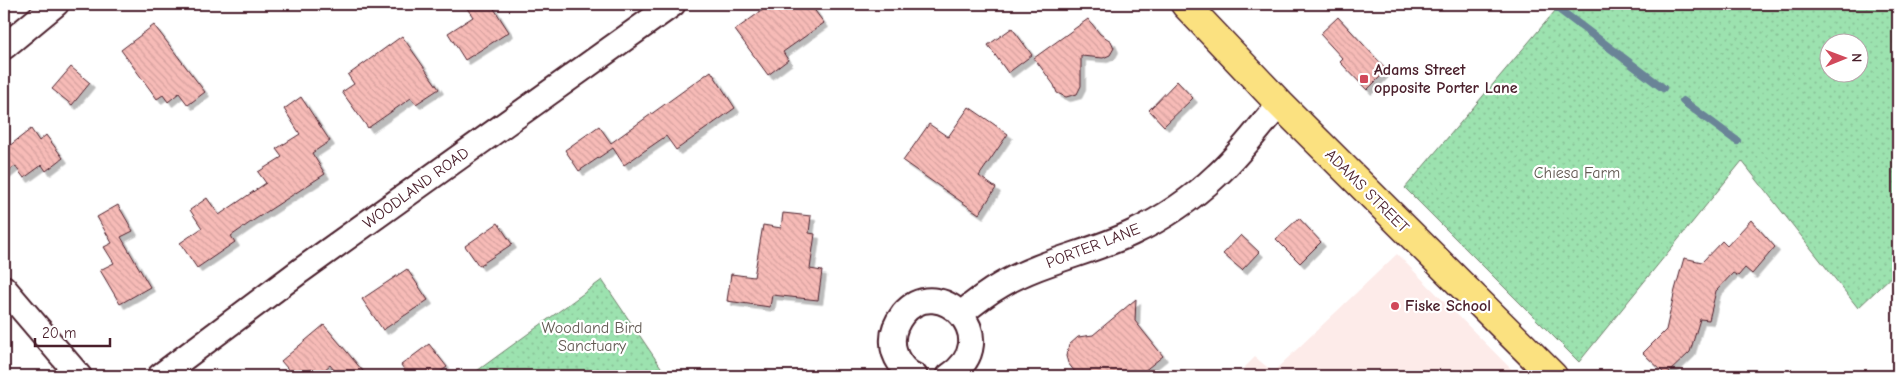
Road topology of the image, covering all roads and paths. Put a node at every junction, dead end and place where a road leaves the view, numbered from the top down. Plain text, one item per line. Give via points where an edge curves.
1 (56, 4) edge
2 (673, 4) edge
3 (1184, 4) edge
4 (4, 47) edge
5 (1280, 104) junction
6 (4, 288) edge
7 (961, 314) junction
8 (79, 376) edge
9 (160, 376) edge
10 (915, 376) edge
11 (949, 376) edge
12 (1553, 376) edge

1 - 4 street
2 - 9 street, WOODLAND ROAD via 300,271
3 - 5 main road, ADAMS STREET
5 - 7 street, PORTER LANE via 1217,175 1152,223 1003,284
5 - 12 main road, ADAMS STREET
6 - 8 street
7 - 10 street via 952,306 928,301 916,304 898,320 892,344 902,366
7 - 11 street via 970,330 971,349 966,361

